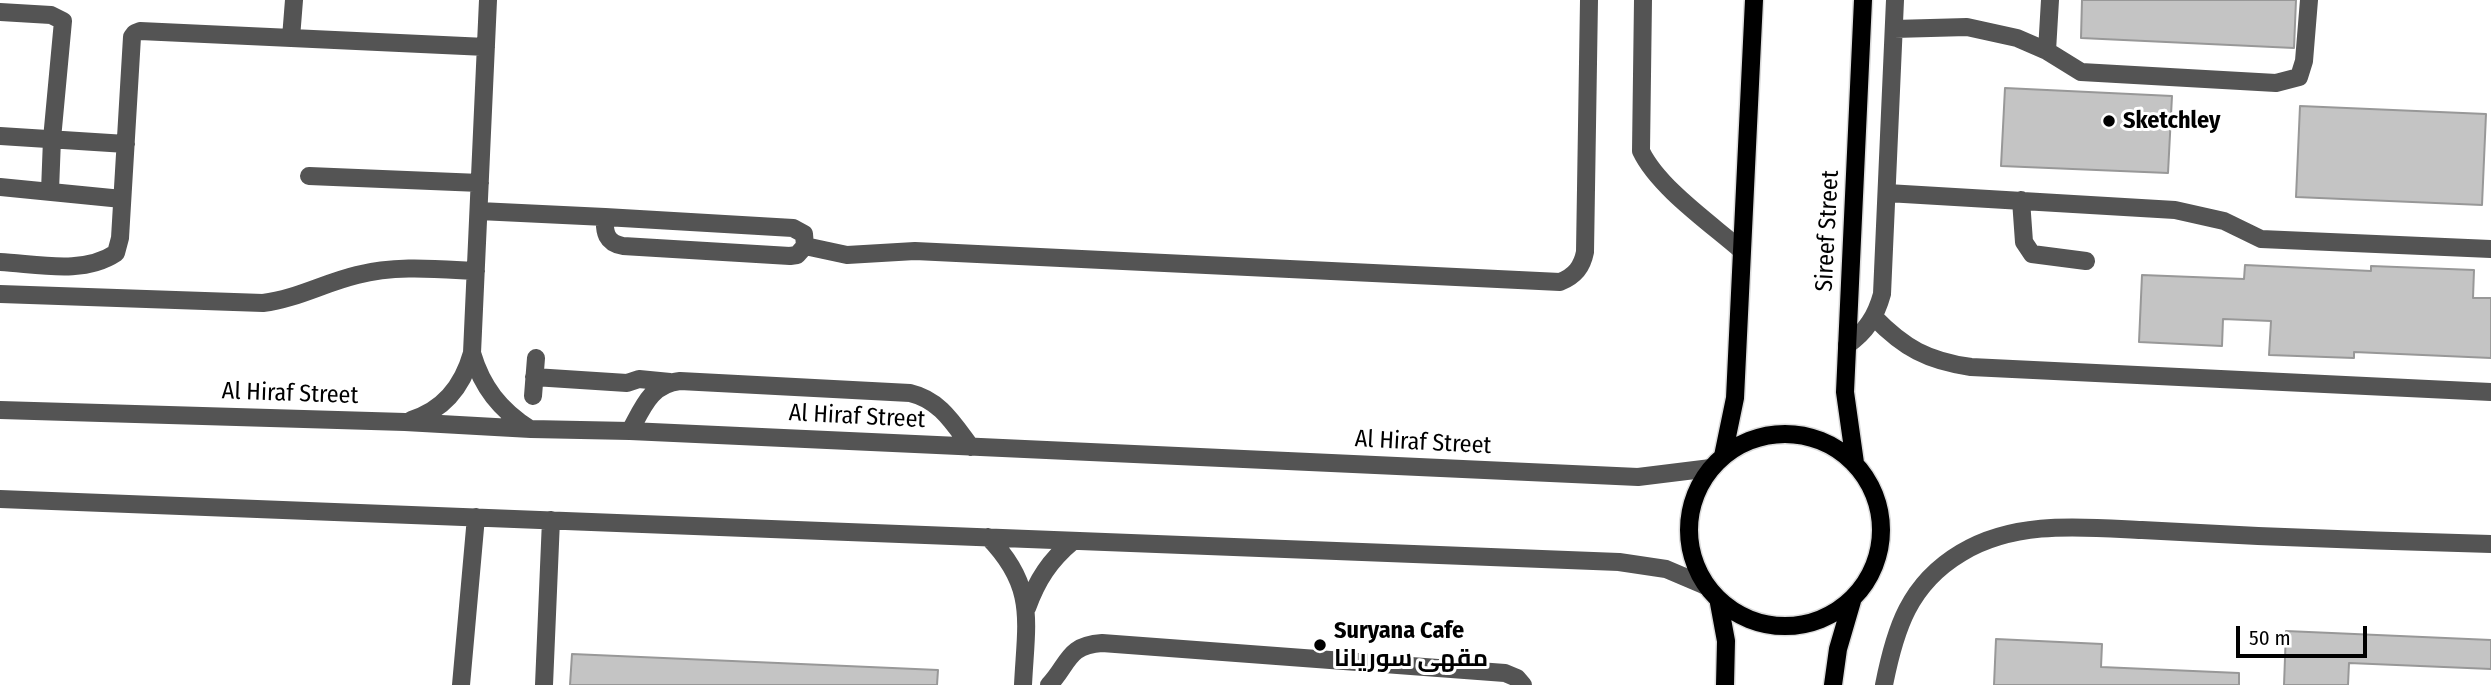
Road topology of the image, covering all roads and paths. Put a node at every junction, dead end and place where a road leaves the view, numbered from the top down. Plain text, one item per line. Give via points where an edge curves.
1 (294, 0) edge
2 (488, 0) edge
3 (1589, 0) edge
4 (1643, 0) edge
5 (1754, 0) edge
6 (1863, 0) edge
7 (1895, 0) edge
8 (2050, 0) edge
9 (2309, 0) edge
10 (0, 12) edge
11 (1894, 29) junction
12 (291, 38) junction
13 (486, 47) junction
14 (2047, 51) junction
15 (0, 136) edge
16 (52, 139) junction
17 (125, 144) junction
18 (309, 176) dead end
19 (480, 183) junction
20 (0, 187) edge
21 (50, 191) junction
22 (1887, 193) junction
23 (122, 200) junction
24 (2021, 200) junction
25 (479, 211) junction
26 (605, 217) junction
27 (805, 246) junction
28 (2491, 249) edge
29 (1741, 250) junction
30 (2086, 261) dead end
31 (0, 262) edge
32 (476, 271) junction
33 (0, 294) edge
34 (1874, 317) junction
35 (1847, 345) junction
36 (472, 353) junction
37 (536, 358) dead end
38 (534, 377) junction
39 (670, 382) junction
40 (627, 383) junction
41 (2491, 392) edge
42 (533, 396) dead end
43 (0, 410) edge
44 (641, 411) junction
45 (405, 422) junction
46 (531, 429) junction
47 (631, 431) junction
48 (971, 447) junction
49 (1717, 462) junction
50 (1856, 463) junction
51 (0, 499) edge
52 (475, 517) junction
53 (551, 520) junction
54 (988, 537) junction
55 (1073, 541) junction
56 (2491, 544) edge
57 (1706, 586) junction
58 (1853, 601) junction
59 (1719, 603) junction
60 (1027, 608) junction
61 (461, 685) edge
62 (544, 685) edge
63 (1024, 685) edge
64 (1049, 685) edge
65 (1523, 685) edge
66 (1725, 685) edge
67 (1833, 685) edge
68 (1884, 685) edge

1 - 12 street
2 - 13 street
3 - 27 street via 1585,251 1580,268 1560,282 915,251 847,255
4 - 29 street via 1641,151 1662,181
5 - 29 main road
6 - 35 main road, Sireef Street
7 - 11 street
8 - 14 street
9 - 14 street via 2299,78 2276,83 2081,72
10 - 16 street via 51,15 63,21
11 - 14 street via 1967,27 2017,38
11 - 22 street
12 - 13 street
12 - 17 street via 135,33
13 - 19 street
15 - 16 street
16 - 17 street
16 - 21 street
17 - 23 street
18 - 19 street
19 - 25 street
20 - 21 street
21 - 23 street
22 - 24 street
22 - 34 street via 1884,281
23 - 31 street via 116,253 103,262 80,266
24 - 28 street via 2175,210 2224,221 2262,239
24 - 30 street via 2024,242 2032,254
25 - 26 street
25 - 32 street
26 - 27 street via 793,228 804,234
26 - 27 street via 608,238 623,246 790,256
29 - 49 main road via 1735,398
32 - 33 street via 376,271 262,303
32 - 36 street
34 - 35 street
34 - 41 street via 1918,353 1946,364
35 - 50 main road, Sireef Street via 1844,391
36 - 45 street via 454,392 432,411
36 - 46 street via 497,403
37 - 38 street
38 - 40 street
38 - 42 street
39 - 40 street via 639,379
39 - 44 street via 652,393
39 - 48 street via 909,393 939,406
40 - 44 street
43 - 45 street, Al Hiraf Street
44 - 47 street
45 - 46 street, Al Hiraf Street
46 - 47 street, Al Hiraf Street
47 - 48 street, Al Hiraf Street
48 - 49 street, Al Hiraf Street via 1638,477
49 - 50 main road via 1748,441 1776,434 1805,436 1833,446
49 - 57 main road via 1695,495 1688,526 1692,558
50 - 58 main road via 1873,489 1882,519 1880,551 1869,580
51 - 52 street
52 - 53 street
52 - 61 street
53 - 54 street
53 - 62 street
54 - 55 street
54 - 60 street via 1014,570
55 - 57 street via 1619,562 1666,569
55 - 60 street via 1049,564
56 - 68 street via 2094,528 2011,532 1960,553 1918,588 1894,640
57 - 59 main road
58 - 59 main road via 1825,618 1799,626 1772,626 1746,619
58 - 67 main road
59 - 66 main road via 1726,640
60 - 63 street
64 - 65 street via 1076,650 1102,642 1505,673

